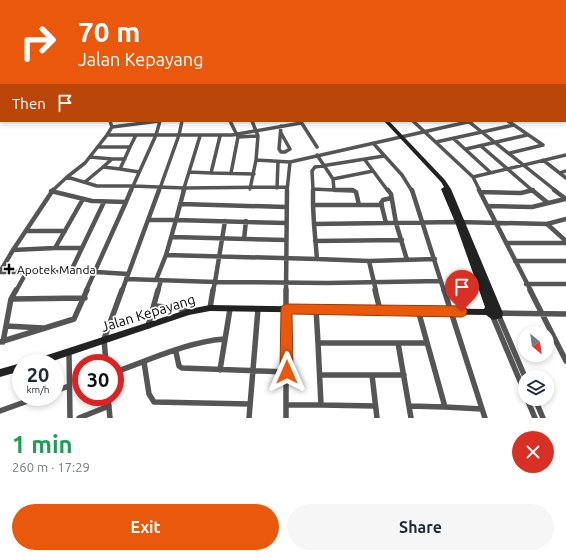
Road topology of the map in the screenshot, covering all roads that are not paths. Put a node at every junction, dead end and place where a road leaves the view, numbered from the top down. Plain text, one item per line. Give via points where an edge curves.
1 (110, 122) edge
2 (151, 122) edge
3 (159, 122) edge
4 (182, 122) edge
5 (230, 122) edge
6 (252, 122) edge
7 (274, 122) edge
8 (301, 122) edge
9 (382, 122) edge
10 (387, 122) edge
11 (415, 122) edge
12 (465, 122) edge
13 (471, 122) edge
14 (510, 122) edge
15 (514, 125) junction
16 (281, 126) junction
17 (112, 127) junction
18 (276, 127) junction
19 (256, 130) junction
20 (424, 131) junction
21 (281, 133) junction
22 (484, 133) junction
23 (107, 135) junction
24 (136, 135) junction
25 (156, 135) junction
26 (179, 135) junction
27 (527, 135) junction
28 (200, 136) junction
29 (220, 136) junction
30 (237, 136) junction
31 (258, 136) junction
32 (398, 136) junction
33 (454, 139) junction
34 (436, 142) junction
35 (495, 142) junction
36 (373, 143) junction
37 (481, 146) junction
38 (98, 147) junction
39 (130, 147) junction
40 (317, 147) dead end
41 (466, 149) junction
42 (510, 153) junction
43 (317, 155) junction
44 (566, 155) edge
45 (384, 156) junction
46 (90, 157) junction
47 (112, 159) junction
48 (125, 159) junction
49 (256, 160) junction
50 (365, 160) junction
51 (543, 160) junction
52 (278, 162) junction
53 (290, 162) junction
54 (523, 164) junction
55 (324, 166) junction
56 (103, 167) junction
57 (508, 168) junction
58 (120, 169) junction
59 (373, 170) junction
60 (566, 171) edge
61 (139, 172) junction
62 (189, 172) junction
63 (490, 172) junction
64 (211, 173) junction
65 (231, 173) junction
66 (560, 173) junction
67 (254, 174) junction
68 (67, 176) junction
69 (473, 177) junction
70 (566, 178) edge
71 (333, 179) junction
72 (85, 182) junction
73 (133, 186) junction
74 (160, 187) junction
75 (287, 187) junction
76 (184, 188) junction
77 (277, 188) junction
78 (250, 189) junction
79 (313, 189) junction
80 (334, 190) junction
81 (533, 190) junction
82 (51, 191) junction
83 (481, 192) junction
84 (391, 198) junction
85 (83, 199) junction
86 (566, 199) edge
87 (104, 202) junction
88 (126, 202) junction
89 (548, 203) junction
90 (181, 204) junction
91 (313, 205) junction
92 (359, 205) junction
93 (382, 205) junction
94 (488, 206) junction
95 (286, 207) junction
96 (566, 219) edge
97 (148, 220) junction
98 (176, 220) junction
99 (225, 221) junction
100 (246, 221) junction
101 (286, 222) junction
102 (460, 222) junction
103 (386, 223) junction
104 (396, 223) junction
105 (423, 223) junction
106 (314, 224) junction
107 (496, 224) junction
108 (547, 224) junction
109 (26, 231) junction
110 (65, 231) junction
111 (172, 237) junction
112 (222, 239) junction
113 (244, 240) junction
114 (286, 240) junction
115 (402, 240) junction
116 (315, 241) junction
117 (506, 242) junction
118 (566, 242) edge
119 (55, 248) junction
120 (80, 248) junction
121 (13, 250) junction
122 (166, 256) junction
123 (220, 257) junction
124 (317, 259) junction
125 (286, 260) junction
126 (407, 260) junction
127 (434, 260) junction
128 (515, 261) junction
129 (566, 261) edge
130 (369, 262) junction
131 (0, 272) edge
132 (26, 272) junction
133 (70, 272) junction
134 (96, 272) junction
135 (127, 276) junction
136 (159, 280) junction
137 (441, 281) junction
138 (215, 282) junction
139 (373, 282) junction
140 (286, 283) junction
141 (526, 284) junction
142 (566, 284) edge
143 (84, 298) junction
144 (12, 299) junction
145 (154, 306) junction
146 (210, 308) junction
147 (230, 309) junction
148 (258, 309) junction
149 (286, 309) junction
150 (316, 309) junction
151 (380, 310) junction
152 (418, 310) junction
153 (451, 311) junction
154 (189, 312) junction
155 (494, 312) junction
156 (543, 313) junction
157 (566, 314) edge
158 (6, 326) junction
159 (148, 326) junction
160 (46, 329) junction
161 (224, 339) junction
162 (104, 340) junction
163 (1, 342) edge
164 (318, 343) junction
165 (398, 343) junction
166 (427, 343) junction
167 (559, 347) junction
168 (566, 347) edge
169 (176, 352) junction
170 (69, 353) junction
171 (64, 354) edge
172 (105, 354) edge
173 (566, 361) edge
174 (144, 362) junction
175 (124, 369) edge
176 (12, 370) edge
177 (220, 370) junction
178 (523, 370) edge
179 (253, 371) junction
180 (287, 372) junction
181 (0, 373) edge
182 (320, 375) junction
183 (372, 375) junction
184 (404, 375) junction
185 (518, 375) edge
186 (69, 386) junction
187 (64, 388) edge
188 (250, 404) junction
189 (286, 405) junction
190 (321, 405) junction
191 (16, 406) edge
192 (109, 406) joint
193 (375, 406) junction
194 (410, 406) junction
195 (530, 406) edge
196 (538, 406) edge
197 (445, 407) junction
198 (482, 408) junction
199 (0, 412) edge
200 (70, 418) edge
201 (79, 418) edge
202 (110, 418) edge
203 (249, 418) edge
204 (286, 418) edge
205 (377, 418) edge
206 (411, 418) edge
207 (485, 418) edge
208 (535, 418) edge
209 (543, 418) edge

1 - 17 street
2 - 17 street
3 - 25 street
4 - 26 street
5 - 30 street
6 - 19 street
7 - 18 street
8 - 16 street
8 - 40 street
9 - 32 street
10 - 32 street
11 - 20 street
12 - 20 street
13 - 22 street
14 - 15 street
15 - 22 street
15 - 27 street
16 - 18 street
16 - 21 street
17 - 23 street
18 - 19 street
19 - 30 street
19 - 31 street
20 - 32 street
20 - 34 street
21 - 21 street via 280,151 285,152 290,149
22 - 33 street
22 - 35 street
23 - 24 street
23 - 38 street
24 - 25 street
24 - 39 street
25 - 26 street
25 - 61 street
26 - 28 street
26 - 74 street
27 - 35 street
27 - 42 street via 543,145
28 - 29 street
28 - 62 street
29 - 30 street
29 - 64 street
30 - 31 street
30 - 65 street
31 - 49 street
32 - 36 street
32 - 102 street via 443,181
33 - 34 street
33 - 41 street
34 - 69 street
35 - 37 street
35 - 42 street
36 - 43 street
36 - 45 street
37 - 41 street
37 - 57 street
38 - 39 street
38 - 46 street
39 - 48 street
41 - 63 street
42 - 54 street
43 - 53 street
43 - 55 street
44 - 51 street
45 - 50 street
45 - 105 street via 410,184
46 - 47 street
46 - 68 street
47 - 48 street
47 - 56 street
48 - 58 street
49 - 52 street
49 - 67 street
50 - 55 street
50 - 59 street
51 - 54 street
51 - 66 street
52 - 53 street
52 - 77 street
53 - 75 street
54 - 57 street
54 - 86 street
55 - 71 street
55 - 79 street via 312,171
56 - 58 street
56 - 72 street
57 - 63 street
57 - 81 street
58 - 61 street
59 - 71 street
59 - 84 street
60 - 66 street
61 - 73 street
62 - 64 street
62 - 76 street
63 - 69 street
64 - 65 street
65 - 67 street
66 - 70 street
67 - 78 street
68 - 72 street
68 - 82 street
69 - 83 street
71 - 80 street
72 - 73 street via 97,186
73 - 74 street
73 - 88 street
74 - 76 street
74 - 97 street
75 - 77 street
75 - 95 street
76 - 78 street
76 - 90 street
77 - 78 street
79 - 80 street
79 - 91 street
80 - 92 street via 355,191
81 - 83 street via 521,193
81 - 89 street
82 - 85 street
82 - 109 street
83 - 94 street
84 - 93 street via 383,200
84 - 104 street
85 - 87 street
85 - 110 street
86 - 89 street
87 - 88 street
87 - 120 street
88 - 134 street
89 - 94 street via 532,207
90 - 95 street
90 - 98 street
91 - 92 street
91 - 106 street
92 - 93 street
93 - 103 street
94 - 107 street
95 - 101 street
96 - 108 street
97 - 98 street
97 - 135 street
98 - 99 street
98 - 111 street
99 - 100 street
99 - 112 street
100 - 101 street
100 - 113 street
101 - 114 street
102 - 105 street
102 - 107 street
102 - 155 street
103 - 104 street
103 - 106 street
104 - 105 street
104 - 115 street
105 - 127 street
106 - 116 street
107 - 108 street
107 - 117 street
108 - 118 street
109 - 110 street
109 - 121 street
110 - 119 street
111 - 112 street
111 - 122 street
112 - 113 street
112 - 123 street
113 - 114 street
114 - 125 street
115 - 116 street
115 - 126 street
116 - 124 street
117 - 118 street
117 - 128 street
119 - 120 street
119 - 121 street
120 - 133 street
121 - 131 street
122 - 123 street
122 - 136 street
123 - 125 street
123 - 138 street
124 - 125 street
124 - 130 street
125 - 140 street
126 - 127 street
126 - 130 street
127 - 137 street
128 - 129 street
128 - 141 street
130 - 139 street
131 - 132 street
132 - 133 street
132 - 144 street
133 - 134 street
134 - 135 street
134 - 143 street
135 - 136 street
135 - 162 street
136 - 138 street
136 - 145 street
137 - 139 street
137 - 153 street
138 - 140 street
138 - 146 street
139 - 140 street
139 - 151 street
140 - 149 street
141 - 142 street
141 - 156 street
143 - 144 street
143 - 160 street via 74,319
144 - 158 street
145 - 154 street via 178,308
145 - 159 street
146 - 147 street, Jalan Kepayang
146 - 154 street, Jalan Kepayang
147 - 148 street, Jalan Kepayang
147 - 161 street
148 - 149 street, Jalan Kepayang
148 - 179 street
149 - 150 street, Jalan Kepayang
149 - 180 street
150 - 151 street, Jalan Kepayang
150 - 164 street
151 - 152 street, Jalan Kepayang
152 - 153 street, Jalan Kepayang
152 - 166 street
153 - 155 street, Jalan Kepayang
153 - 198 street
154 - 159 street, Jalan Kepayang
155 - 156 street
155 - 178 street
155 - 185 street
156 - 157 street
156 - 167 street
158 - 160 street
158 - 163 street
159 - 162 street, Jalan Kepayang
160 - 163 street
161 - 169 street via 205,342
161 - 177 street
162 - 170 street, Jalan Kepayang
162 - 172 street
164 - 165 street
164 - 182 street
165 - 166 street
165 - 184 street
166 - 197 street
167 - 168 street
167 - 173 street
169 - 174 street
169 - 177 street via 179,366 182,368
170 - 171 street, Jalan Kepayang
170 - 186 street
174 - 175 street
174 - 188 street via 149,394 154,402
176 - 181 street
177 - 179 street
179 - 180 street
179 - 188 street
180 - 189 street
182 - 183 street
182 - 190 street
183 - 184 street
183 - 193 street
184 - 194 street
186 - 187 street
186 - 200 street
188 - 203 street
189 - 190 street
189 - 204 street
190 - 193 street
191 - 199 street
192 - 201 street
192 - 202 street
193 - 205 street
194 - 197 street
194 - 206 street
195 - 208 street
196 - 209 street
197 - 198 street
198 - 207 street

